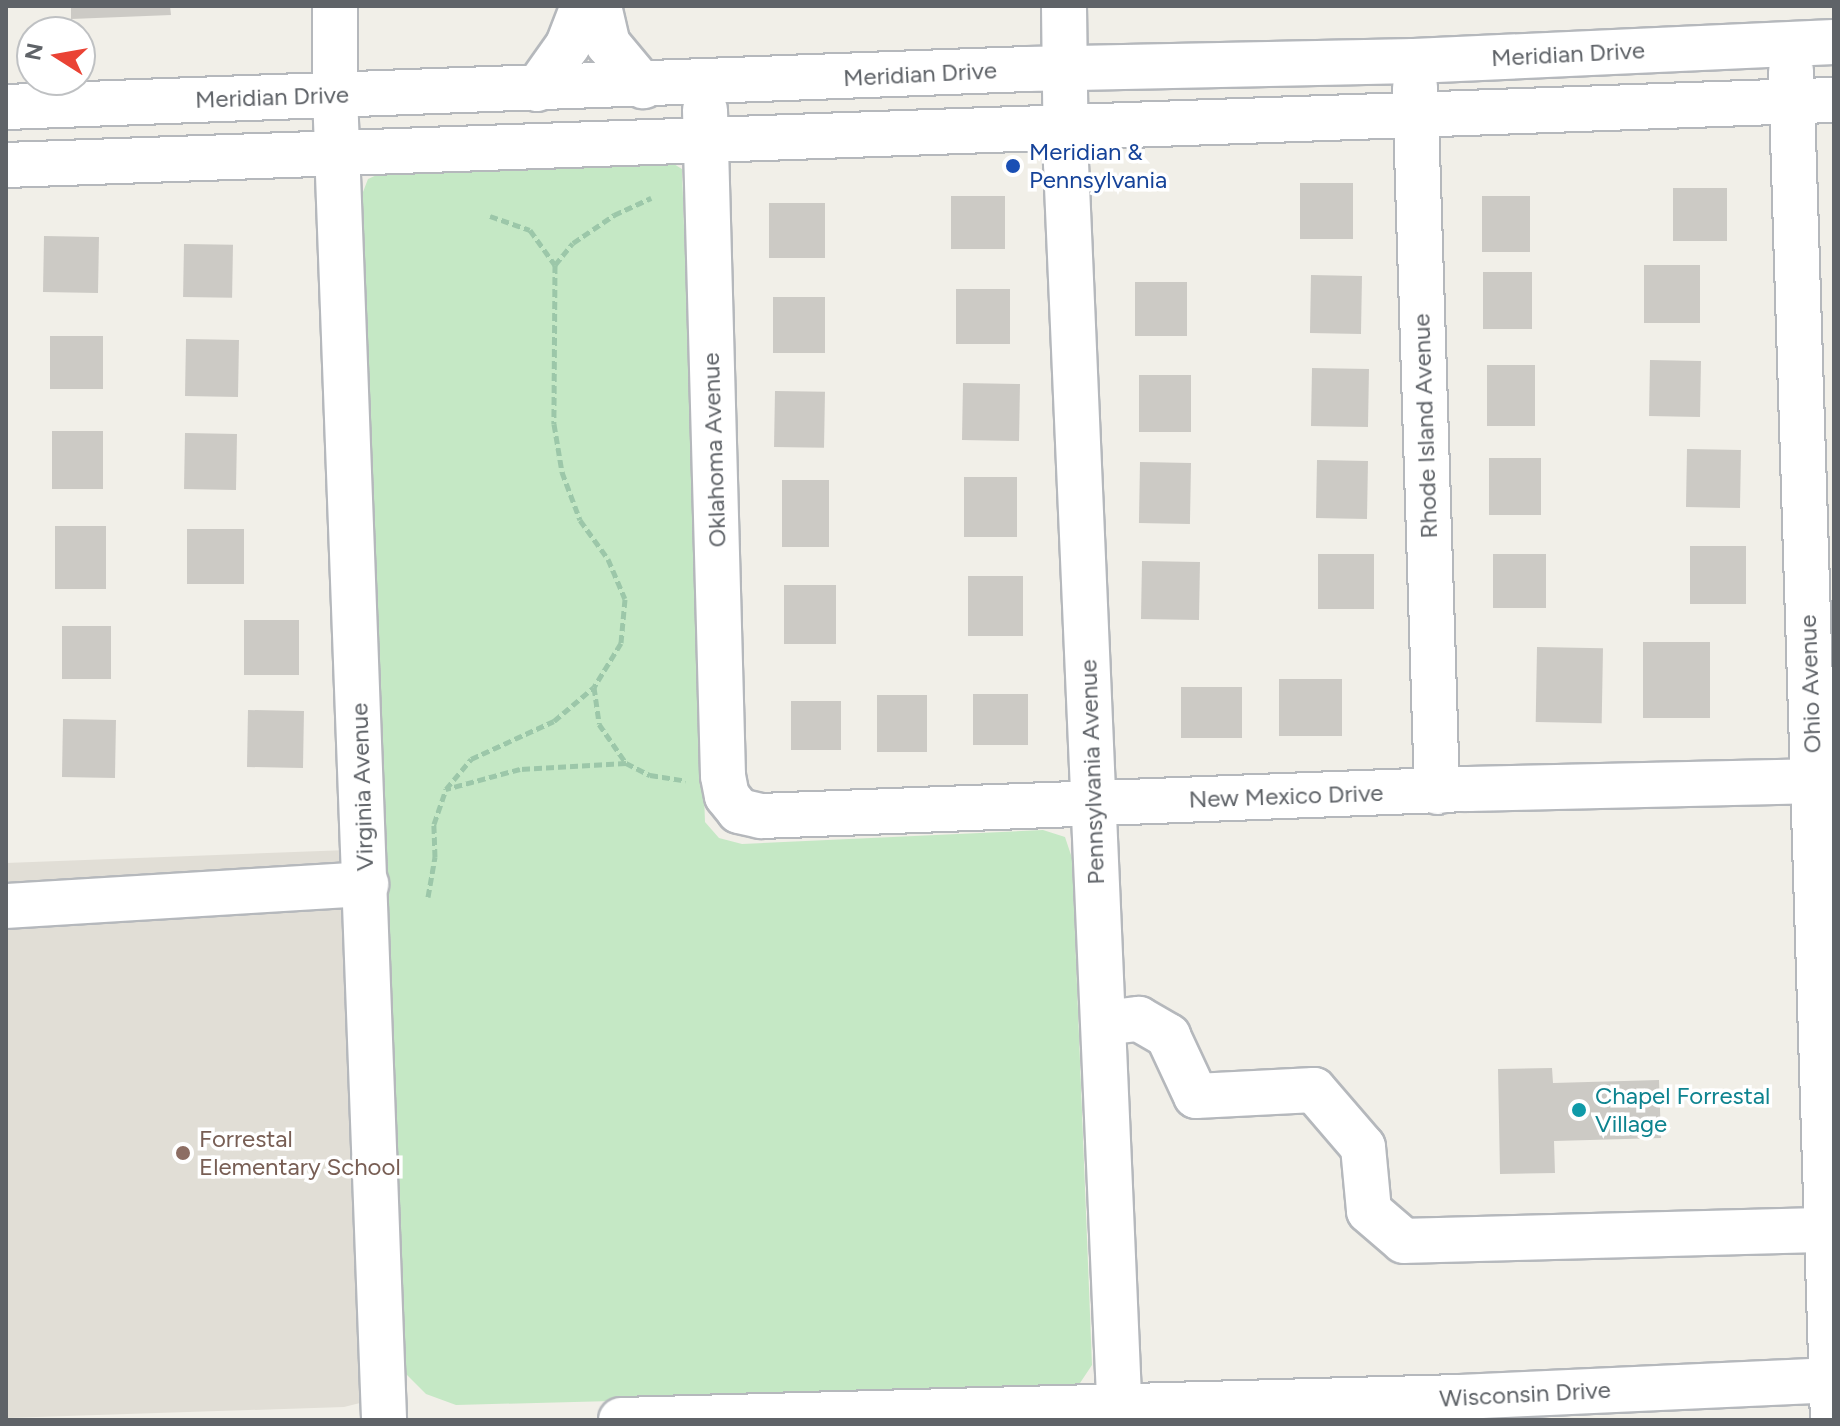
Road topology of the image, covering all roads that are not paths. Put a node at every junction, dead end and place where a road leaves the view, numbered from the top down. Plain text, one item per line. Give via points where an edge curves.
1 (335, 6) edge
2 (583, 6) edge
3 (599, 6) edge
4 (1064, 6) edge
5 (1834, 42) edge
6 (1790, 43) junction
7 (1414, 61) junction
8 (1065, 68) junction
9 (704, 84) junction
10 (643, 86) junction
11 (537, 89) junction
12 (335, 94) junction
13 (1813, 101) edge
14 (6, 107) edge
15 (1416, 114) junction
16 (1067, 125) junction
17 (706, 140) junction
18 (338, 154) junction
19 (6, 165) edge
20 (1824, 781) edge
21 (1437, 792) junction
22 (1094, 802) junction
23 (739, 811) joint
24 (366, 884) junction
25 (6, 906) edge
26 (1104, 1023) junction
27 (1827, 1230) junction
28 (1833, 1393) edge
29 (1461, 1409) edge
30 (1120, 1414) edge
31 (384, 1420) edge
32 (621, 1420) edge

1 - 12 street, Virginia Avenue
2 - 11 street via 568,45
3 - 10 street via 608,44
4 - 8 street, Pennsylvania Avenue
5 - 6 street, Meridian Drive
6 - 7 street, Meridian Drive
6 - 13 street, Ohio Avenue
7 - 8 street, Meridian Drive
7 - 15 street, Rhode Island Avenue
8 - 9 street, Meridian Drive
8 - 16 street, Pennsylvania Avenue
9 - 10 street, Meridian Drive
9 - 17 street, Oklahoma Avenue
10 - 11 street, Meridian Drive
11 - 12 street, Meridian Drive
12 - 14 street, Meridian Drive
12 - 18 street, Virginia Avenue
13 - 15 street
13 - 20 street, Ohio Avenue
15 - 16 street
15 - 21 street, Rhode Island Avenue
16 - 17 street
16 - 22 street, Pennsylvania Avenue
17 - 18 street
17 - 23 street, Oklahoma Avenue via 723,776 727,796
18 - 19 street
18 - 24 street, Virginia Avenue
20 - 21 street, New Mexico Drive
20 - 27 street, Ohio Avenue
21 - 22 street, New Mexico Drive
22 - 23 street, New Mexico Drive via 761,816
22 - 26 street, Pennsylvania Avenue
24 - 25 street
24 - 31 street, Virginia Avenue
26 - 27 street via 1139,1019 1168,1036 1196,1096 1314,1090 1363,1147 1369,1211 1404,1241
26 - 30 street, Pennsylvania Avenue
27 - 28 street, Ohio Avenue
28 - 29 street, Wisconsin Drive
29 - 30 street, Wisconsin Drive
30 - 32 street, Wisconsin Drive

